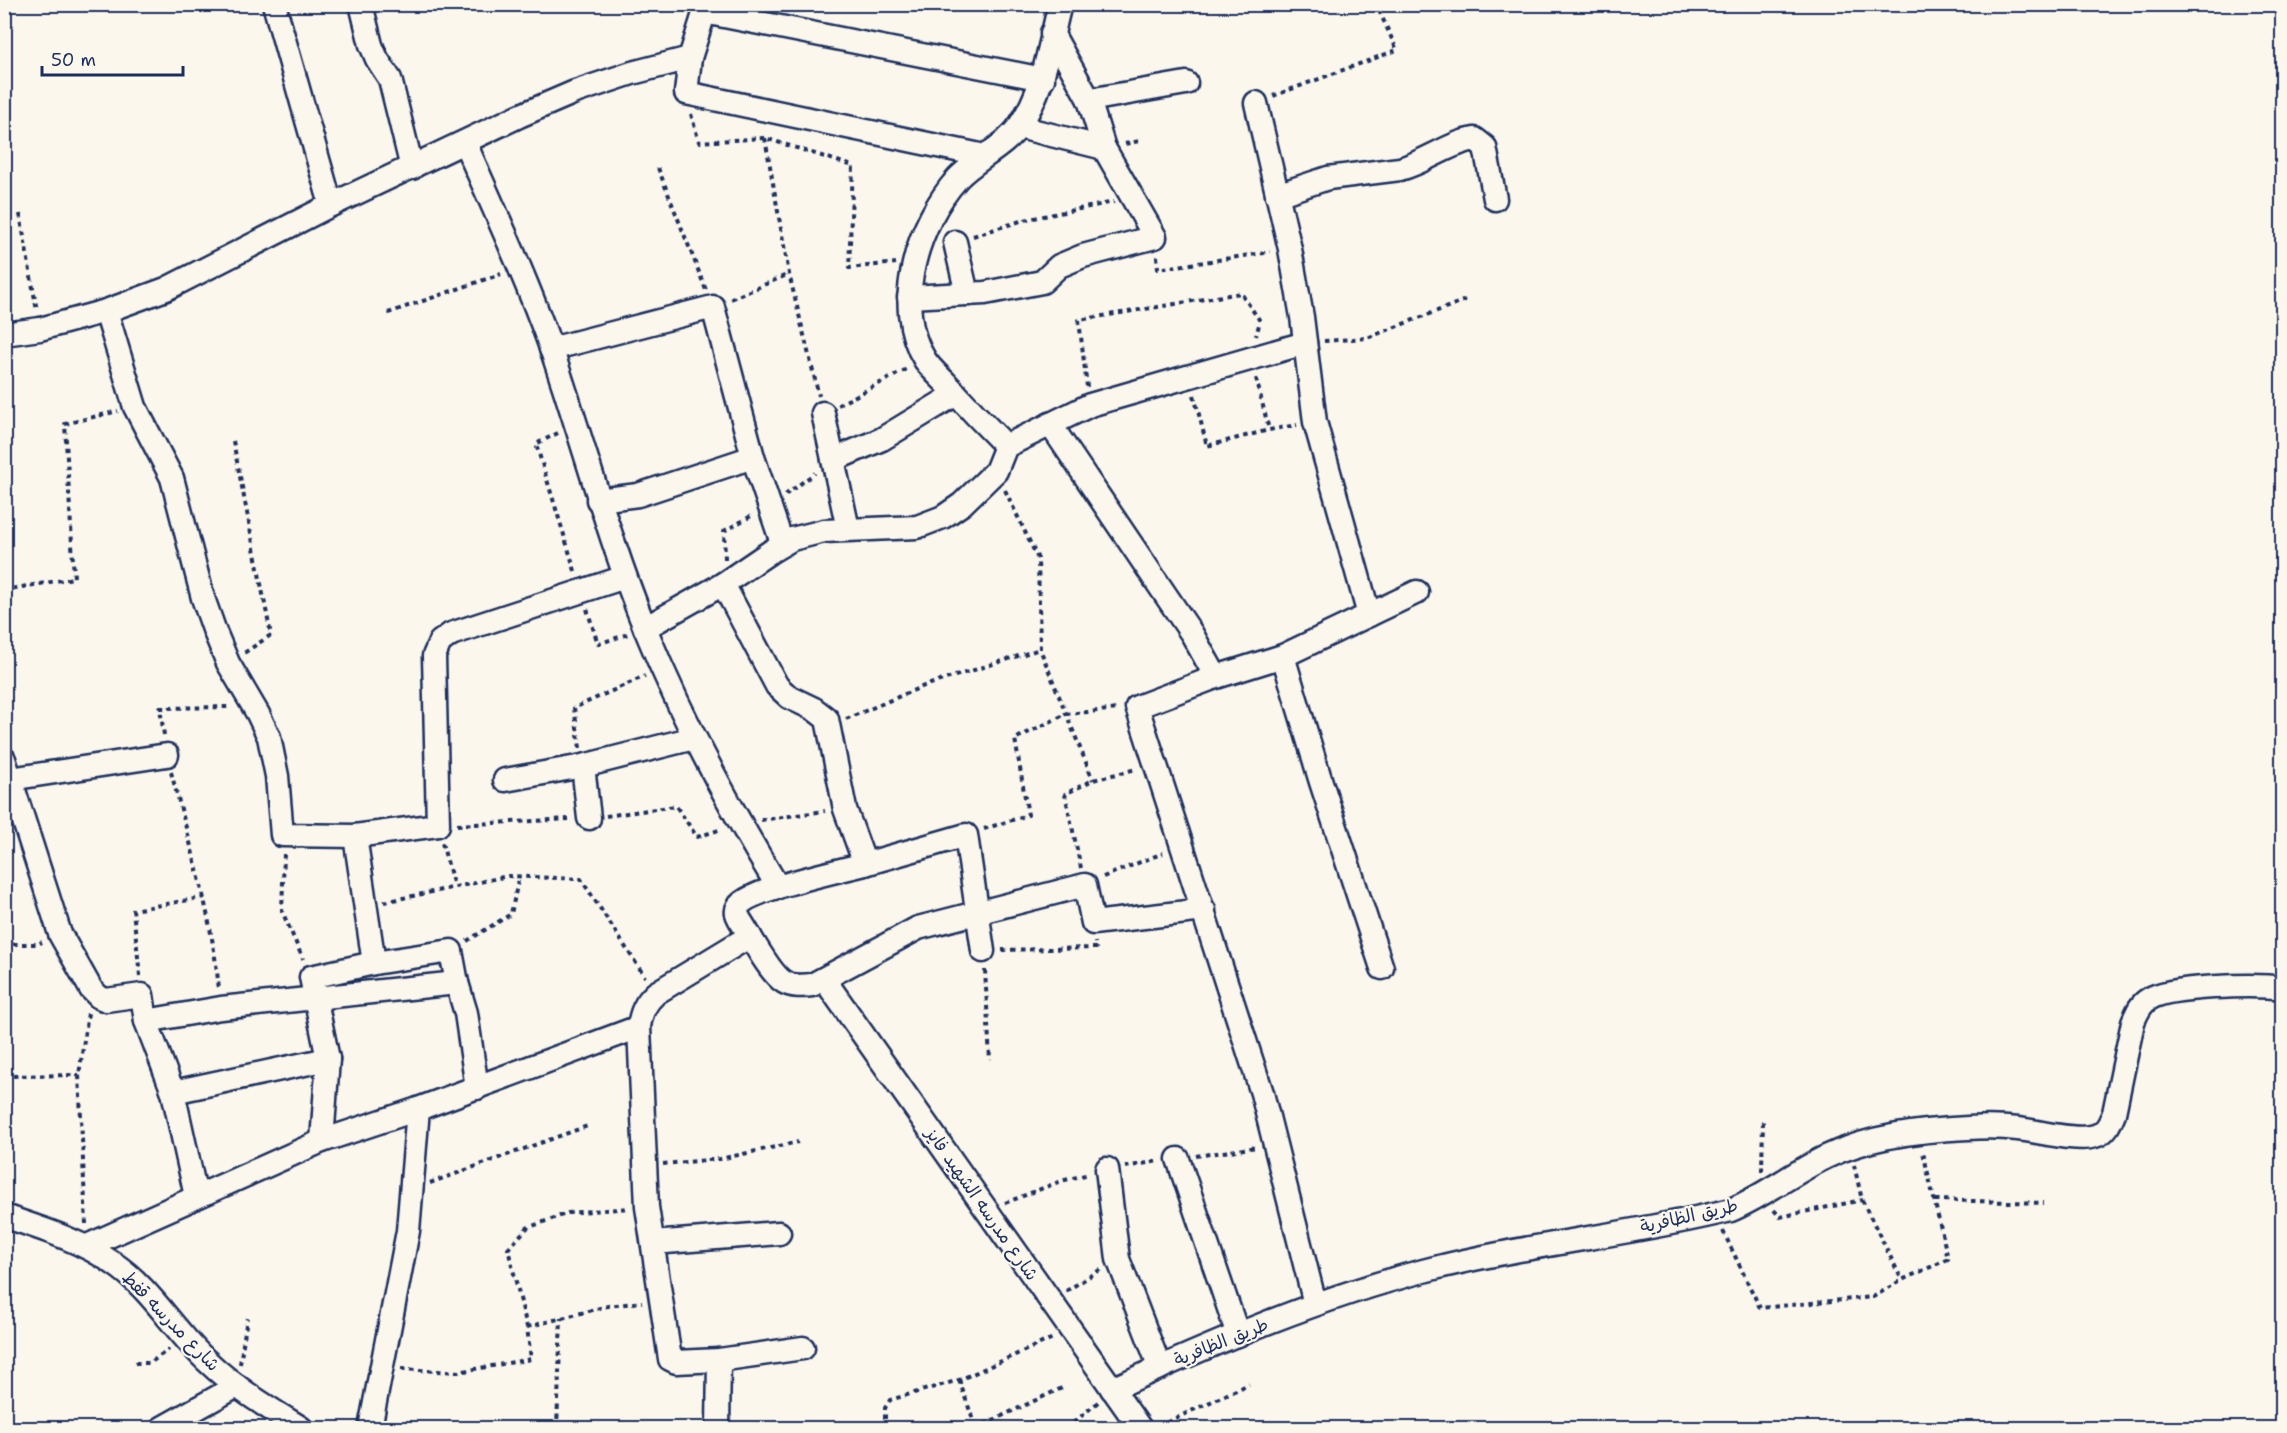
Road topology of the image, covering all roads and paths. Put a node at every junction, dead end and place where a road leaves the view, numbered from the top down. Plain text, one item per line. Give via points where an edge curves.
1 (274, 4) edge
2 (361, 4) edge
3 (1060, 4) edge
4 (1376, 4) edge
5 (706, 8) edge
6 (1052, 33) junction
7 (690, 58) junction
8 (1043, 79) junction
9 (1186, 83) dead end
10 (686, 93) junction
11 (1089, 100) junction
12 (1256, 103) joint
13 (1019, 127) junction
14 (765, 138) junction
15 (465, 143) junction
16 (1104, 148) junction
17 (986, 156) junction
18 (412, 168) junction
19 (658, 168) dead end
20 (1277, 195) junction
21 (1135, 199) junction
22 (1495, 199) dead end
23 (331, 206) junction
24 (20, 214) dead end
25 (1155, 237) junction
26 (955, 242) joint
27 (1290, 249) junction
28 (915, 262) junction
29 (520, 267) junction
30 (789, 274) junction
31 (967, 294) junction
32 (909, 297) junction
33 (1468, 299) dead end
34 (713, 307) junction
35 (106, 311) junction
36 (388, 313) dead end
37 (40, 329) junction
38 (4, 334) edge
39 (1305, 343) junction
40 (551, 349) junction
41 (1251, 358) junction
42 (925, 360) junction
43 (1189, 377) junction
44 (956, 394) junction
45 (1089, 405) junction
46 (135, 407) junction
47 (823, 413) junction
48 (1315, 422) junction
49 (1050, 424) junction
50 (575, 425) junction
51 (1269, 430) junction
52 (233, 441) dead end
53 (1006, 446) junction
54 (753, 457) junction
55 (833, 460) junction
56 (996, 471) junction
57 (598, 500) junction
58 (769, 506) junction
59 (848, 529) junction
60 (782, 543) junction
61 (625, 577) junction
62 (723, 584) junction
63 (4, 590) edge
64 (581, 592) junction
65 (1417, 592) dead end
66 (1368, 615) junction
67 (645, 628) junction
68 (1040, 650) junction
69 (1283, 656) junction
70 (228, 663) junction
71 (662, 669) junction
72 (1216, 677) junction
73 (252, 706) junction
74 (1137, 707) junction
75 (1066, 714) junction
76 (830, 726) junction
77 (694, 738) junction
78 (167, 756) junction
79 (1155, 765) junction
80 (583, 766) junction
81 (7, 769) edge
82 (505, 780) dead end
83 (1093, 780) junction
84 (845, 808) junction
85 (589, 818) junction
86 (740, 824) junction
87 (438, 825) junction
88 (282, 835) junction
89 (966, 835) junction
90 (355, 836) junction
91 (1183, 845) junction
92 (865, 864) junction
93 (519, 876) junction
94 (1085, 885) junction
95 (454, 886) junction
96 (778, 887) junction
97 (205, 897) junction
98 (366, 906) junction
99 (1204, 910) junction
100 (978, 913) junction
101 (1093, 923) junction
102 (60, 934) junction
103 (750, 936) junction
104 (4, 944) edge
105 (451, 951) junction
106 (983, 951) junction
107 (374, 963) junction
108 (1382, 968) dead end
109 (311, 977) junction
110 (824, 979) junction
111 (457, 983) junction
112 (2283, 988) edge
113 (91, 989) junction
114 (656, 993) junction
115 (142, 995) junction
116 (316, 999) junction
117 (221, 1008) junction
118 (146, 1021) junction
119 (639, 1027) junction
120 (328, 1059) junction
121 (990, 1060) dead end
122 (79, 1075) junction
123 (4, 1076) edge
124 (477, 1088) junction
125 (173, 1092) junction
126 (418, 1109) junction
127 (1763, 1120) dead end
128 (591, 1125) dead end
129 (1917, 1131) junction
130 (322, 1141) junction
131 (798, 1142) dead end
132 (1276, 1144) junction
133 (1850, 1147) junction
134 (1178, 1159) junction
135 (645, 1166) junction
136 (1107, 1169) junction
137 (413, 1190) junction
138 (1762, 1195) junction
139 (196, 1196) junction
140 (1862, 1200) junction
141 (1935, 1200) junction
142 (2044, 1203) dead end
143 (647, 1207) junction
144 (986, 1210) junction
145 (1715, 1214) junction
146 (4, 1216) edge
147 (779, 1233) dead end
148 (652, 1243) junction
149 (87, 1246) junction
150 (1118, 1259) junction
151 (1902, 1280) junction
152 (661, 1300) junction
153 (1050, 1300) junction
154 (1315, 1304) junction
155 (247, 1318) dead end
156 (561, 1318) junction
157 (527, 1327) junction
158 (1070, 1330) junction
159 (1238, 1335) junction
160 (184, 1337) junction
161 (802, 1348) dead end
162 (720, 1360) junction
163 (135, 1363) dead end
164 (1160, 1368) junction
165 (382, 1369) junction
166 (959, 1380) junction
167 (1249, 1384) dead end
168 (237, 1386) junction
169 (1064, 1387) dead end
170 (1112, 1389) junction
171 (270, 1419) edge
172 (162, 1428) edge
173 (301, 1428) edge
174 (370, 1428) edge
175 (556, 1428) edge
176 (718, 1428) edge
177 (885, 1428) edge
178 (976, 1428) edge
179 (1067, 1428) edge
180 (1140, 1428) edge
181 (1152, 1428) edge

1 - 23 street
2 - 18 street via 371,45 390,79
3 - 6 street
4 - 12 path via 1397,50
5 - 7 street
5 - 8 street
6 - 8 street
6 - 11 street
7 - 10 street
7 - 15 street via 575,92
8 - 13 street
9 - 11 street
10 - 14 path via 699,142
10 - 17 street
11 - 16 street
12 - 20 street
13 - 16 street
13 - 17 street
14 - 28 path via 853,166 849,268
14 - 30 path
15 - 18 street
15 - 29 street
16 - 21 street
17 - 28 street via 960,176 939,202 924,231
18 - 23 street
19 - 34 path
20 - 22 street via 1328,178 1411,166 1475,139 1485,147
20 - 27 street
21 - 25 street
21 - 26 path via 1024,220
23 - 35 street via 166,289
24 - 37 path
25 - 27 path via 1158,269
25 - 31 street via 1083,256 1059,266 1045,282
26 - 31 street
27 - 39 street
28 - 32 street
29 - 36 path
29 - 40 street
30 - 34 path
30 - 47 path
31 - 32 street
32 - 42 street via 913,329
33 - 39 path via 1366,338
34 - 40 street
34 - 54 street
35 - 37 street
35 - 46 street
37 - 38 street
39 - 41 street
39 - 48 street
40 - 50 street
41 - 43 street
41 - 45 path via 1260,321 1241,293 1079,320
41 - 51 path
42 - 44 street
42 - 47 path
43 - 45 street
43 - 51 path via 1208,446
44 - 53 street
44 - 55 street via 882,439
45 - 49 street
46 - 63 path via 65,424 74,578
46 - 70 street via 172,477 203,598
47 - 55 street
48 - 51 path
48 - 66 street
49 - 53 street
49 - 72 street via 1192,634
50 - 57 street
50 - 64 path via 536,444
52 - 70 path via 271,635
53 - 56 street
54 - 57 street via 638,495
54 - 58 street
55 - 58 path
55 - 59 street
56 - 59 street via 963,504 943,517 917,527
56 - 68 path via 1038,559
57 - 61 street
58 - 60 street
58 - 62 path via 724,531
59 - 60 street via 824,531
60 - 62 street
61 - 64 street
61 - 67 street
62 - 67 street
62 - 76 street via 777,686 795,701 821,713
64 - 67 path via 598,644
64 - 87 street via 451,634 437,647 434,656
65 - 66 street
66 - 69 street
67 - 71 street
68 - 75 path
68 - 76 path via 924,686
69 - 72 street
69 - 108 street
70 - 73 street
71 - 77 street
71 - 80 path via 574,708
72 - 74 street
73 - 78 path via 160,708
73 - 88 street via 273,752
74 - 75 path
74 - 79 street
75 - 83 path
75 - 89 path via 1016,740 1028,815
76 - 84 street
77 - 80 street
77 - 86 street
78 - 81 street
78 - 97 path
79 - 83 path
79 - 91 street
80 - 82 street
80 - 85 street
81 - 102 street
83 - 94 path via 1065,794
84 - 86 path
84 - 92 street
85 - 86 path via 676,806 697,837
85 - 87 path
86 - 96 street
87 - 90 street
87 - 95 path
88 - 90 street
88 - 109 path via 282,911
89 - 92 street
89 - 100 street
90 - 98 street
91 - 94 path
91 - 99 street
92 - 96 street
93 - 95 path
93 - 105 path via 511,914
93 - 114 path via 581,879
94 - 100 street
94 - 101 street
95 - 98 path
96 - 103 street via 738,907 736,914
97 - 115 path via 133,910
97 - 117 path
98 - 107 street
99 - 101 street
99 - 132 street
100 - 106 street
100 - 110 street via 918,928
101 - 106 path via 1096,948
102 - 104 path via 38,944
102 - 113 street
103 - 110 street via 785,983 812,985
103 - 114 street
105 - 107 street
105 - 111 street
106 - 121 path
107 - 109 street
109 - 116 street
110 - 144 street, شارع مدرسه الشهيد فايز
111 - 116 street
111 - 124 street via 466,1013
112 - 129 street, طريق الظافرية via 2225,986 2148,999 2133,1022 2109,1128 2096,1136 2081,1138 1982,1127
113 - 115 street via 106,1000
113 - 122 path
114 - 119 street via 644,1008
115 - 118 street
116 - 117 street
116 - 120 street
117 - 118 street
118 - 125 street
119 - 124 street
119 - 135 street
120 - 125 street
120 - 130 street
122 - 123 path
122 - 149 path
124 - 126 street
125 - 139 street
126 - 130 street
126 - 137 street
127 - 138 path
128 - 137 path
129 - 133 street, طريق الظافرية
129 - 141 path
130 - 139 street
131 - 135 path via 720,1159
132 - 134 path
132 - 154 street
133 - 138 street, طريق الظافرية via 1804,1168
133 - 140 path
134 - 136 path
134 - 159 street
135 - 143 street
136 - 144 path via 1061,1181
136 - 150 street
137 - 165 street
138 - 140 path via 1780,1217
138 - 145 street, طريق الظافرية
139 - 149 street
140 - 151 path
141 - 142 path
141 - 151 path via 1948,1259
143 - 148 street
143 - 157 path via 567,1213 527,1228 508,1249
144 - 153 street, شارع مدرسه الشهيد فايز
145 - 151 path via 1760,1308 1873,1297
145 - 154 street, طريق الظافرية via 1487,1256 1371,1285
146 - 149 street, شارع مدرسه قفط
147 - 148 street
148 - 152 street
149 - 160 street, شارع مدرسه قفط via 116,1264
150 - 153 path
150 - 164 street
152 - 156 path via 608,1305
152 - 162 street via 670,1359
153 - 158 street, شارع مدرسه الشهيد فايز
154 - 159 street, طريق الظافرية
155 - 168 path
156 - 157 path
156 - 175 path
157 - 165 path via 531,1359 458,1372
158 - 166 path
158 - 170 street, شارع مدرسه الشهيد فايز
159 - 164 street, طريق الظافرية
160 - 163 path via 150,1363
160 - 168 street, شارع مدرسه قفط
161 - 162 street
162 - 176 street
164 - 170 street, طريق الظافرية
165 - 174 street
166 - 177 path via 890,1400 885,1408
166 - 178 path
167 - 181 path
168 - 171 street, شارع مدرسه قفط
168 - 172 street
169 - 178 path
170 - 179 path
170 - 180 street, شارع مدرسه الشهيد فايز
171 - 173 street, شارع مدرسه قفط

